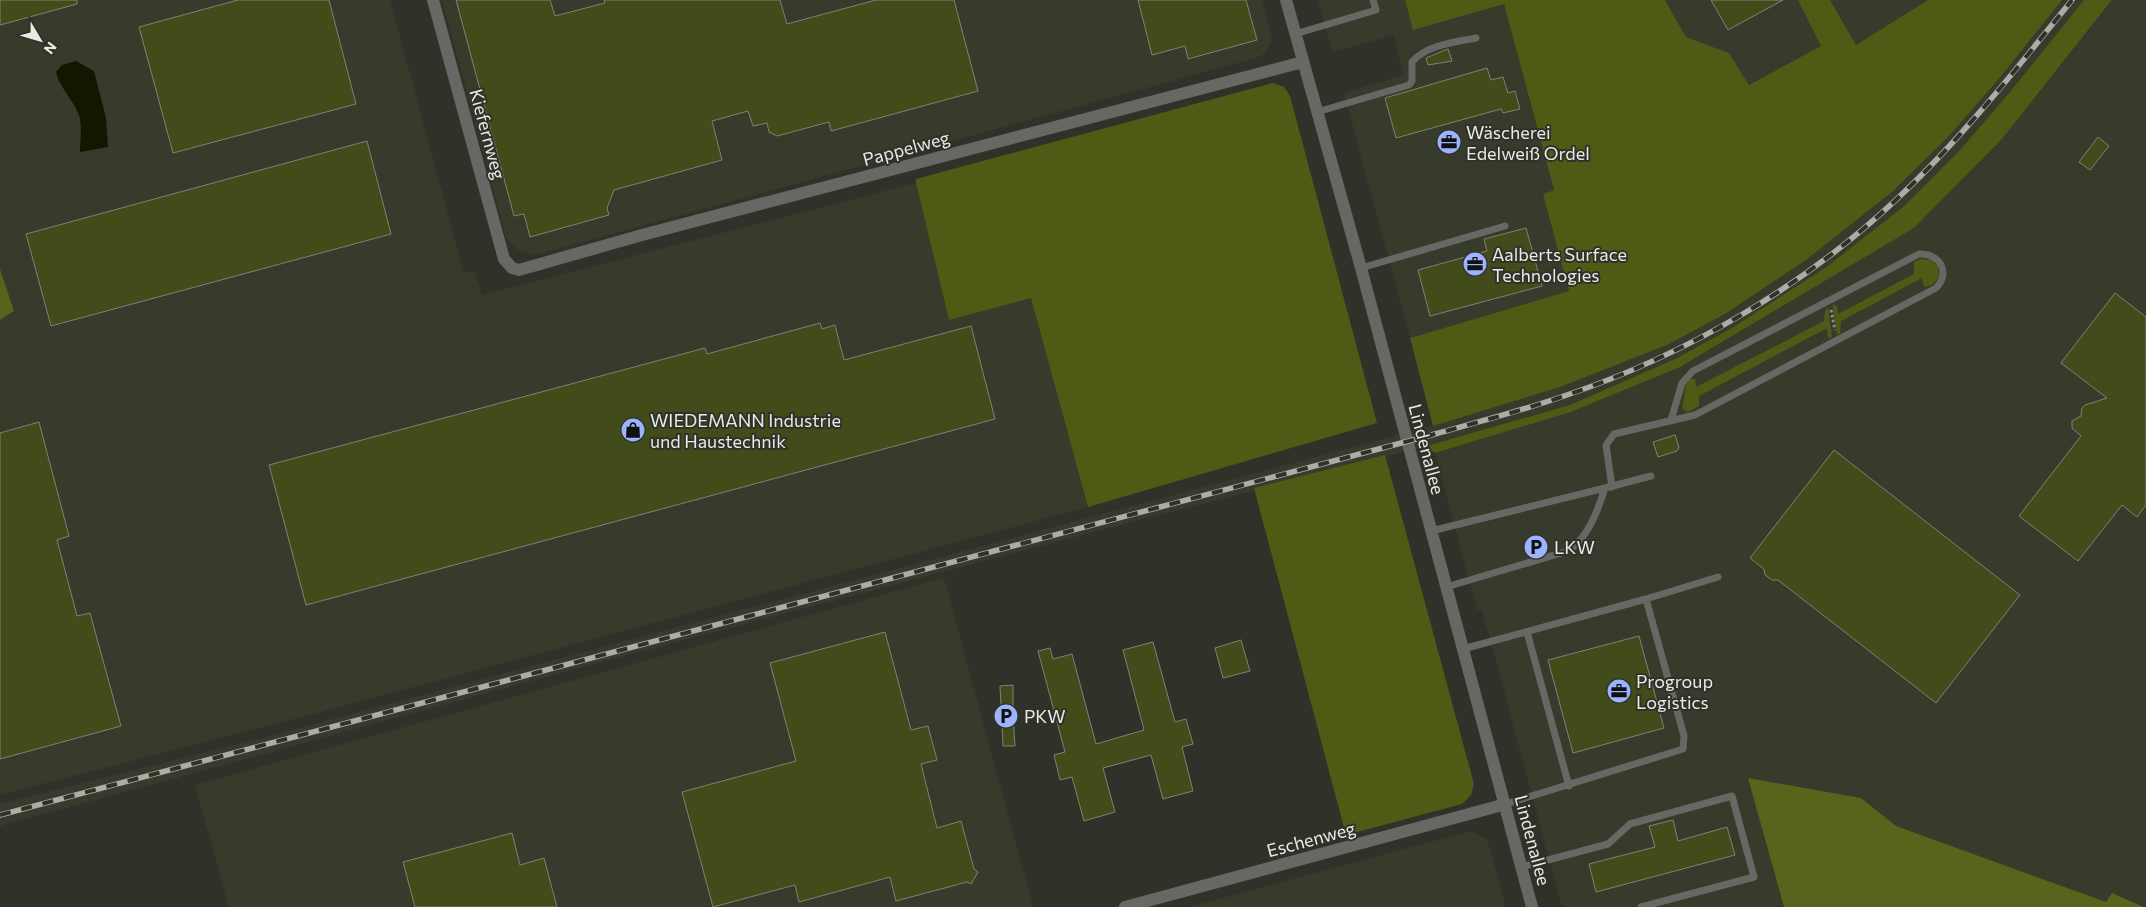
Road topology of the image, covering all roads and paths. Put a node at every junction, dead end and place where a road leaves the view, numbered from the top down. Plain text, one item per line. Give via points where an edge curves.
1 (433, 0) edge
2 (1286, 0) edge
3 (1373, 0) edge
4 (1296, 34) junction
5 (1476, 38) dead end
6 (1304, 62) junction
7 (1317, 112) junction
8 (1505, 226) dead end
9 (1361, 268) junction
10 (519, 270) joint
11 (1831, 300) junction
12 (1835, 341) junction
13 (1671, 420) junction
14 (1651, 476) dead end
15 (1609, 487) junction
16 (1431, 531) junction
17 (1718, 577) dead end
18 (1446, 587) junction
19 (1646, 599) junction
20 (1527, 632) junction
21 (1463, 649) junction
22 (1570, 786) junction
23 (1506, 804) junction
24 (1522, 867) junction
25 (1125, 907) edge
26 (1532, 907) edge
27 (1642, 907) edge

1 - 10 street, Kiefernweg via 502,252 508,264
2 - 4 street, Lindenallee
3 - 4 lane via 1376,10
4 - 6 street, Lindenallee
5 - 7 lane via 1420,53 1412,62 1409,86
6 - 7 street, Lindenallee
6 - 10 street, Pappelweg
7 - 9 street, Lindenallee
8 - 9 lane
9 - 16 street, Lindenallee
11 - 12 path
11 - 12 lane via 1919,254 1937,258 1943,268 1942,279 1936,288
11 - 13 lane via 1689,374 1682,383
12 - 13 lane via 1695,415
13 - 15 lane via 1618,433 1607,440
14 - 15 lane
15 - 16 lane
15 - 18 lane via 1581,540 1568,551
16 - 18 street, Lindenallee
17 - 19 lane
18 - 21 street, Lindenallee
19 - 20 lane
19 - 22 lane via 1684,736 1683,749
20 - 21 lane
20 - 22 lane
21 - 23 street, Lindenallee
22 - 23 lane
23 - 24 street, Lindenallee
23 - 25 street, Eschenweg
24 - 26 street, Lindenallee
24 - 27 lane via 1608,844 1630,824 1732,796 1754,877

